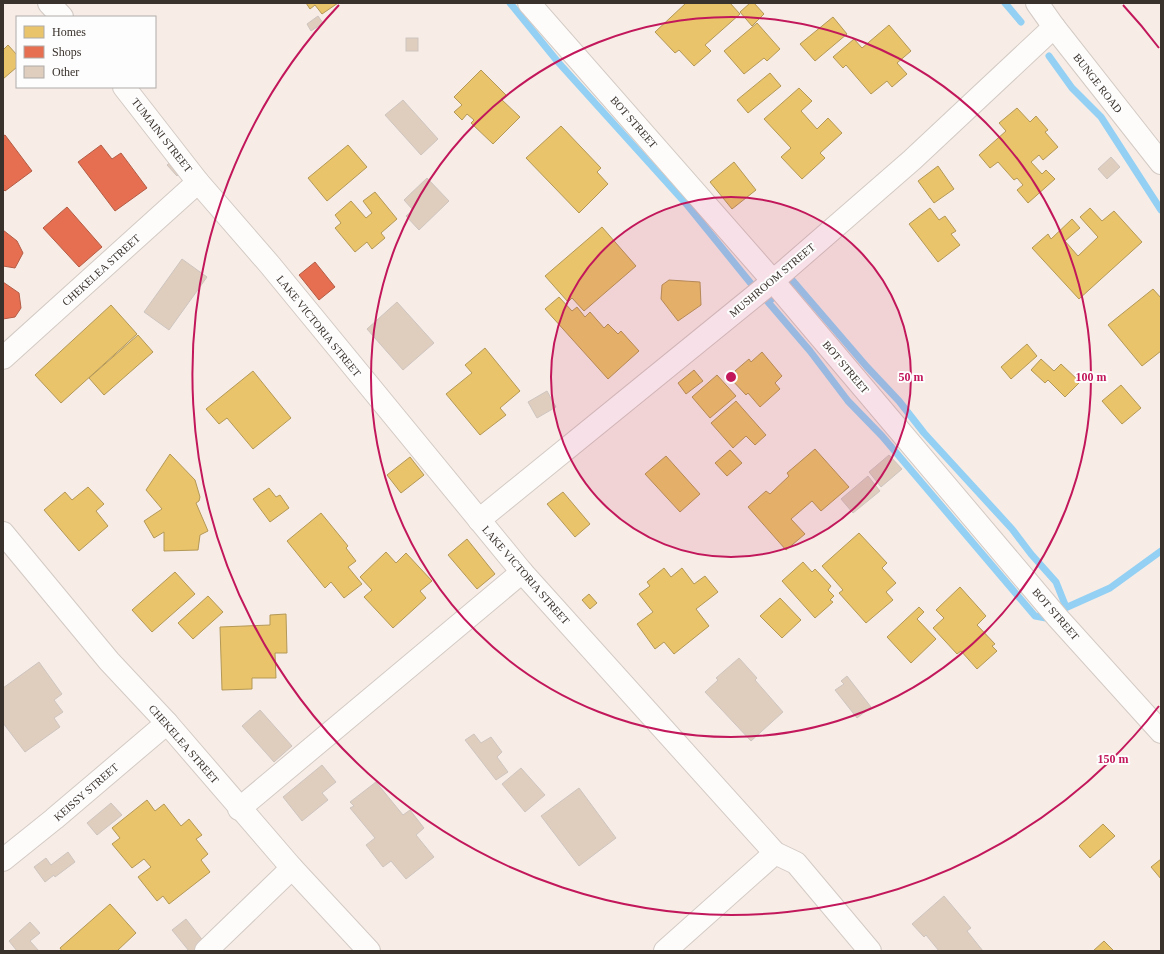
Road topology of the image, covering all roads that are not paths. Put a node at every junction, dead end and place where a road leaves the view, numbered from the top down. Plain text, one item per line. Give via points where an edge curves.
1 (49, 3) edge
2 (529, 3) edge
3 (1037, 3) edge
4 (61, 16) edge
5 (1054, 27) junction
6 (125, 88) edge
7 (1161, 162) edge
8 (198, 182) junction
9 (773, 281) junction
10 (3, 358) edge
11 (479, 520) junction
12 (3, 533) edge
13 (522, 572) junction
14 (167, 723) junction
15 (1161, 732) edge
16 (239, 809) junction
17 (775, 853) junction
18 (3, 860) edge
19 (292, 868) junction
20 (206, 951) edge
21 (369, 951) edge
22 (665, 951) edge
23 (870, 951) edge

1 - 4 street
2 - 9 street, BOT STREET
3 - 5 street, BUNGE ROAD
5 - 7 street, BUNGE ROAD
5 - 9 street, MUSHROOM STREET via 912,160
6 - 8 street, TUMAINI STREET
8 - 10 street, CHEKELEA STREET
8 - 11 street, LAKE VICTORIA STREET via 270,265
9 - 11 street, MUSHROOM STREET
9 - 15 street, BOT STREET via 1058,618
11 - 13 street, LAKE VICTORIA STREET
12 - 14 street, CHEKELEA STREET via 109,660
13 - 16 street
13 - 17 street, LAKE VICTORIA STREET
14 - 16 street, CHEKELEA STREET
14 - 18 street, KEISSY STREET
16 - 19 street, CHEKELEA STREET
17 - 22 street
17 - 23 street, LAKE VICTORIA STREET via 796,863
19 - 20 street
19 - 21 street, CHEKELEA STREET

